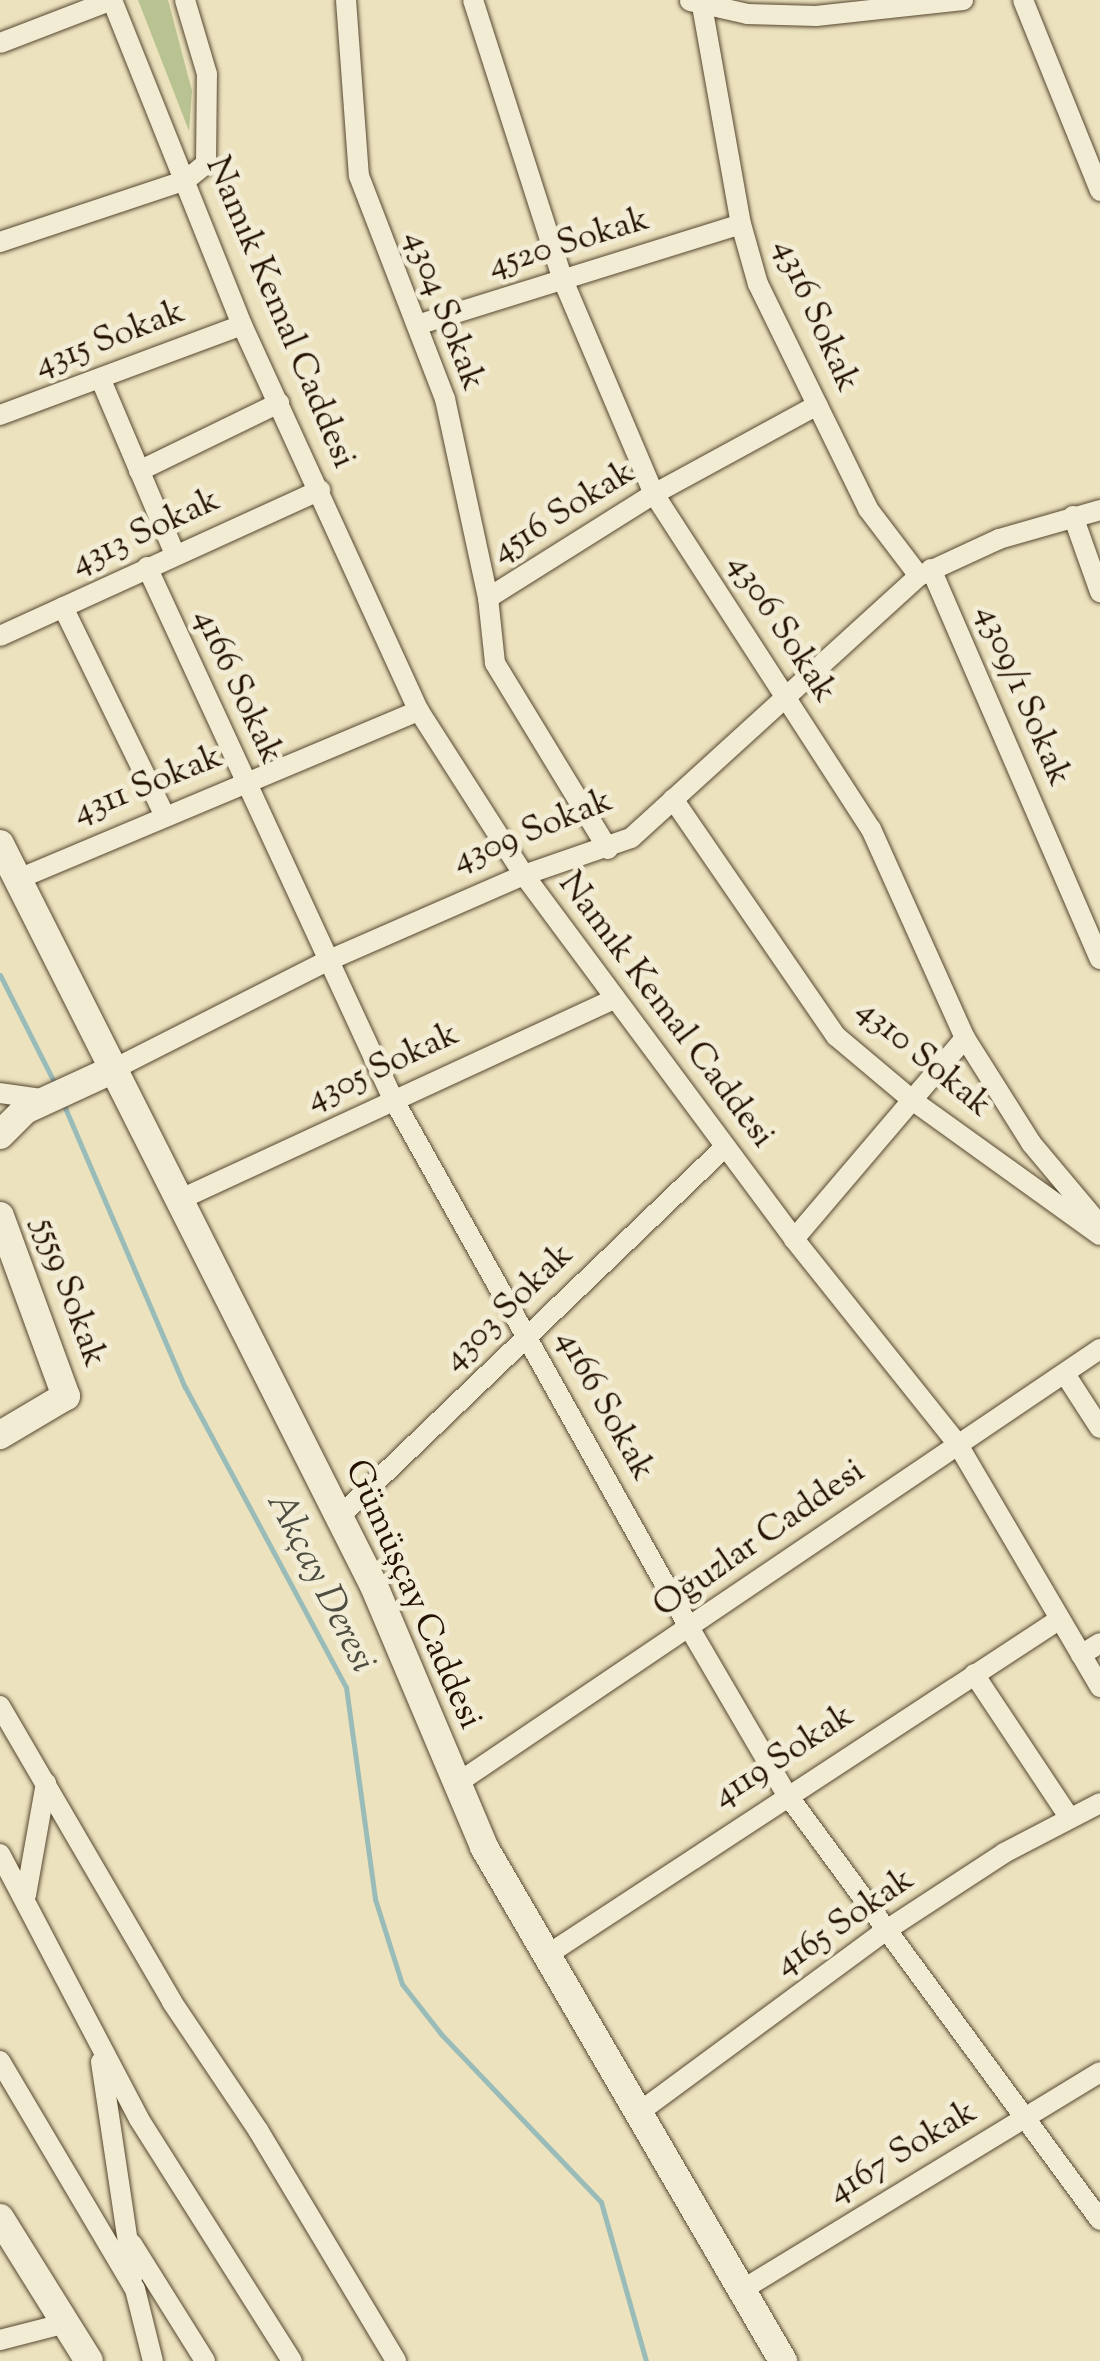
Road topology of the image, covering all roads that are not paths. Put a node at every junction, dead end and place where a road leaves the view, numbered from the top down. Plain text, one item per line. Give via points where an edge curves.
1 (112, 0) edge
2 (185, 0) edge
3 (346, 0) edge
4 (473, 0) edge
5 (963, 0) edge
6 (1023, 0) edge
7 (697, 2) edge
8 (814, 8) edge
9 (0, 43) edge
10 (186, 180) junction
11 (1100, 191) edge
12 (741, 224) junction
13 (0, 242) edge
14 (562, 280) junction
15 (242, 325) junction
16 (417, 325) junction
17 (101, 380) junction
18 (279, 403) junction
19 (817, 405) junction
20 (0, 415) edge
21 (140, 471) junction
22 (320, 490) junction
23 (654, 494) junction
24 (1100, 510) edge
25 (1073, 516) junction
26 (175, 554) junction
27 (146, 567) junction
28 (926, 572) junction
29 (1100, 592) edge
30 (488, 598) junction
31 (63, 607) junction
32 (0, 636) edge
33 (787, 694) junction
34 (419, 712) junction
35 (245, 782) junction
36 (673, 799) junction
37 (164, 814) junction
38 (0, 844) edge
39 (608, 849) junction
40 (524, 875) junction
41 (16, 880) junction
42 (1100, 959) edge
43 (327, 961) junction
44 (615, 998) junction
45 (964, 1038) junction
46 (112, 1070) junction
47 (0, 1094) edge
48 (392, 1097) junction
49 (49, 1098) junction
50 (912, 1100) junction
51 (0, 1135) edge
52 (725, 1147) junction
53 (180, 1200) junction
54 (0, 1216) edge
55 (1100, 1226) edge
56 (1100, 1235) edge
57 (794, 1239) junction
58 (527, 1335) junction
59 (1100, 1349) edge
60 (1064, 1374) junction
61 (1100, 1428) edge
62 (0, 1434) edge
63 (957, 1443) junction
64 (339, 1517) junction
65 (1060, 1619) junction
66 (690, 1628) junction
67 (1100, 1643) edge
68 (1081, 1654) junction
69 (974, 1674) junction
70 (1100, 1687) edge
71 (0, 1706) edge
72 (46, 1784) junction
73 (456, 1784) junction
74 (786, 1793) junction
75 (1100, 1803) edge
76 (1069, 1817) junction
77 (0, 1854) edge
78 (26, 1895) junction
79 (886, 1931) junction
80 (547, 1956) junction
81 (99, 2046) junction
82 (0, 2061) edge
83 (1100, 2072) edge
84 (638, 2113) junction
85 (1026, 2116) junction
86 (0, 2218) edge
87 (1100, 2220) edge
88 (127, 2235) junction
89 (135, 2289) junction
90 (740, 2290) junction
91 (66, 2323) junction
92 (0, 2340) edge
93 (89, 2361) edge
94 (153, 2361) edge
95 (205, 2361) edge
96 (292, 2361) edge
97 (396, 2361) edge
98 (783, 2361) edge

1 - 9 street
1 - 10 street, Namık Kemal Caddesi
2 - 10 street via 207,74 211,133 206,164
3 - 16 street, 4304 Sokak via 359,176
4 - 14 street, 4306 Sokak
5 - 8 street
6 - 11 street
7 - 8 street
7 - 12 street, 4316 Sokak
10 - 13 street
10 - 15 street, Namık Kemal Caddesi
12 - 14 street, 4520 Sokak
12 - 19 street, 4316 Sokak via 758,284
14 - 16 street, 4520 Sokak
14 - 23 street, 4306 Sokak
15 - 17 street, 4315 Sokak
15 - 18 street, Namık Kemal Caddesi
16 - 30 street, 4304 Sokak via 468,483
17 - 20 street, 4315 Sokak
17 - 21 street
18 - 21 street
18 - 22 street, Namık Kemal Caddesi
19 - 23 street, 4516 Sokak
19 - 28 street, 4316 Sokak via 868,509
21 - 26 street
22 - 26 street, 4313 Sokak
22 - 34 street, Namık Kemal Caddesi
23 - 30 street, 4516 Sokak
23 - 33 street, 4306 Sokak
24 - 25 street, 4309 Sokak
25 - 28 street, 4309 Sokak
25 - 29 street
26 - 27 street, 4313 Sokak
27 - 31 street, 4313 Sokak
27 - 35 street, 4166 Sokak
28 - 33 street, 4309 Sokak
28 - 42 street, 4309/1 Sokak
30 - 39 street, 4516 Sokak via 495,663
31 - 32 street, 4313 Sokak
31 - 37 street
33 - 36 street, 4309 Sokak
33 - 45 street, 4306 Sokak via 871,828
34 - 35 street, 4311 Sokak
34 - 40 street, Namık Kemal Caddesi
35 - 37 street, 4311 Sokak
35 - 43 street, 4166 Sokak
36 - 39 street, 4309 Sokak via 631,838
36 - 50 street, 4310 Sokak via 836,1036
37 - 41 street, 4311 Sokak
38 - 41 street, Gümüşçay Caddesi
39 - 40 street, 4309 Sokak
40 - 43 street, 4309 Sokak
40 - 44 street, Namık Kemal Caddesi
41 - 46 street, Gümüşçay Caddesi
43 - 46 street, 4309 Sokak
43 - 48 street, 4166 Sokak
44 - 48 street, 4305 Sokak
44 - 52 street, Namık Kemal Caddesi
45 - 50 street
45 - 55 street, 4310 Sokak via 1031,1143
46 - 49 street, 4309 Sokak
46 - 53 street, Gümüşçay Caddesi
47 - 49 street, 4309 Sokak
48 - 53 street, 4305 Sokak
48 - 58 street, 4166 Sokak
49 - 51 street, 4309 Sokak
50 - 56 street, 4310 Sokak
50 - 57 street
52 - 57 street, Namık Kemal Caddesi
52 - 58 street, 4303 Sokak
53 - 64 street, Gümüşçay Caddesi
54 - 62 street, 5559 Sokak via 66,1396
57 - 63 street, Namık Kemal Caddesi
58 - 64 street, 4303 Sokak
58 - 66 street, 4166 Sokak
59 - 60 street, Oğuzlar Caddesi
60 - 61 street
60 - 63 street, Oğuzlar Caddesi
63 - 65 street, Namık Kemal Caddesi
63 - 66 street, Oğuzlar Caddesi
64 - 73 street, Gümüşçay Caddesi
65 - 68 street, Namık Kemal Caddesi
65 - 69 street, 4119 Sokak
66 - 73 street, Oğuzlar Caddesi
66 - 74 street, 4166 Sokak
67 - 68 street
68 - 70 street, Namık Kemal Caddesi
69 - 74 street, 4119 Sokak
69 - 76 street
71 - 72 street
72 - 78 street
72 - 97 street via 172,2002 258,2130
73 - 80 street, Gümüşçay Caddesi
74 - 79 street, 4166 Sokak
74 - 80 street, 4119 Sokak
75 - 76 street, 4165 Sokak
76 - 79 street, 4165 Sokak
77 - 78 street
78 - 81 street
79 - 84 street, 4165 Sokak
79 - 85 street, 4166 Sokak
80 - 84 street, Gümüşçay Caddesi
81 - 88 street
81 - 96 street
82 - 89 street
83 - 85 street, 4167 Sokak
84 - 90 street, Gümüşçay Caddesi
85 - 87 street, 4166 Sokak
85 - 90 street, 4167 Sokak
86 - 91 street
88 - 89 street
88 - 95 street
89 - 94 street
90 - 98 street, Gümüşçay Caddesi
91 - 92 street
91 - 93 street

